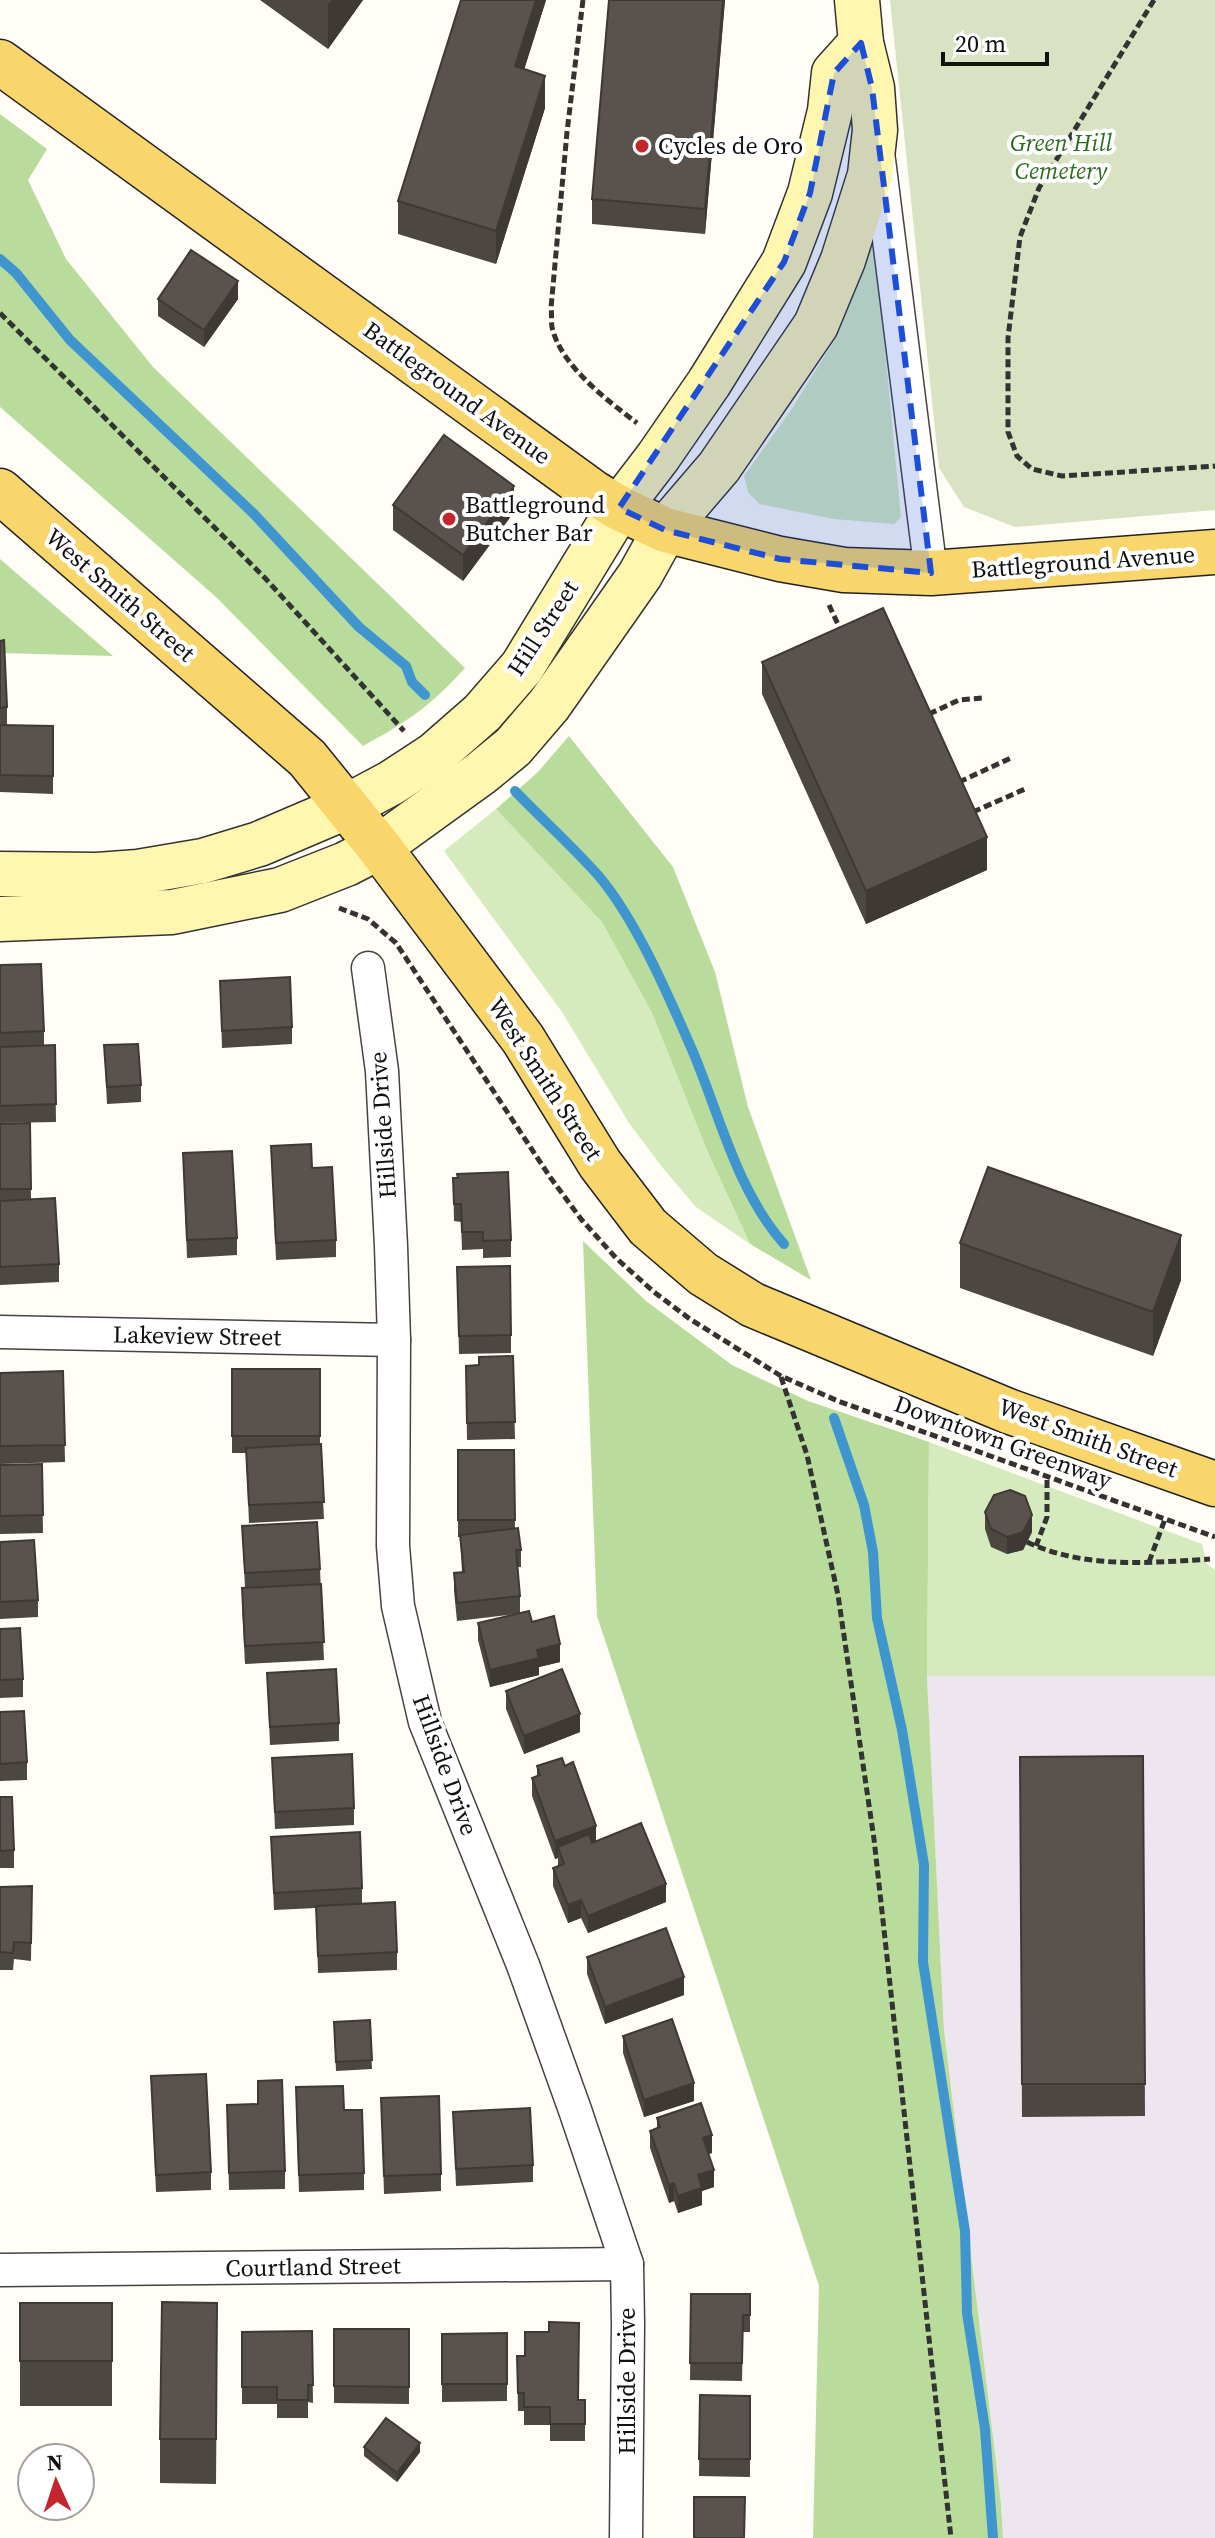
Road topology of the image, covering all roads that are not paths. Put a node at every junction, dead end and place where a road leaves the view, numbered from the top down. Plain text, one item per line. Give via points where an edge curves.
1 (857, 0) edge
2 (861, 43) junction
3 (0, 62) edge
4 (875, 130) junction
5 (0, 491) edge
6 (619, 508) junction
7 (665, 530) junction
8 (1215, 552) edge
9 (931, 573) junction
10 (346, 807) junction
11 (379, 847) junction
12 (0, 874) edge
13 (0, 919) edge
14 (368, 968) dead end
15 (0, 1332) edge
16 (394, 1340) junction
17 (1215, 1484) edge
18 (627, 2264) junction
19 (0, 2270) edge
20 (626, 2538) edge

1 - 2 street, Hill Street
2 - 4 street, Hill Street
2 - 6 street, Hill Street via 834,73 810,193 784,262 709,383
3 - 6 main road, Battleground Avenue
4 - 7 street, Hill Street via 870,175 816,325 719,467
4 - 9 street, Hill Street
5 - 10 main road, West Smith Street via 307,758
6 - 7 main road, Battleground Avenue
6 - 10 street, Hill Street via 522,667 482,713 434,755
7 - 9 main road, Battleground Avenue via 818,566
7 - 11 street, Hill Street via 640,575 549,705 513,747
8 - 9 main road, Battleground Avenue
10 - 11 main road, West Smith Street
10 - 12 street, Hill Street via 203,861 97,875
11 - 13 street, Hill Street via 280,890 172,912
11 - 17 main road, West Smith Street via 523,1039 600,1164 648,1227 703,1274 753,1305 1008,1411
14 - 16 street, Hillside Drive via 382,1071
15 - 16 street, Lakeview Street
16 - 18 street, Hillside Drive via 393,1546 398,1606 425,1722 523,1965
18 - 19 street, Courtland Street
18 - 20 street, Hillside Drive

